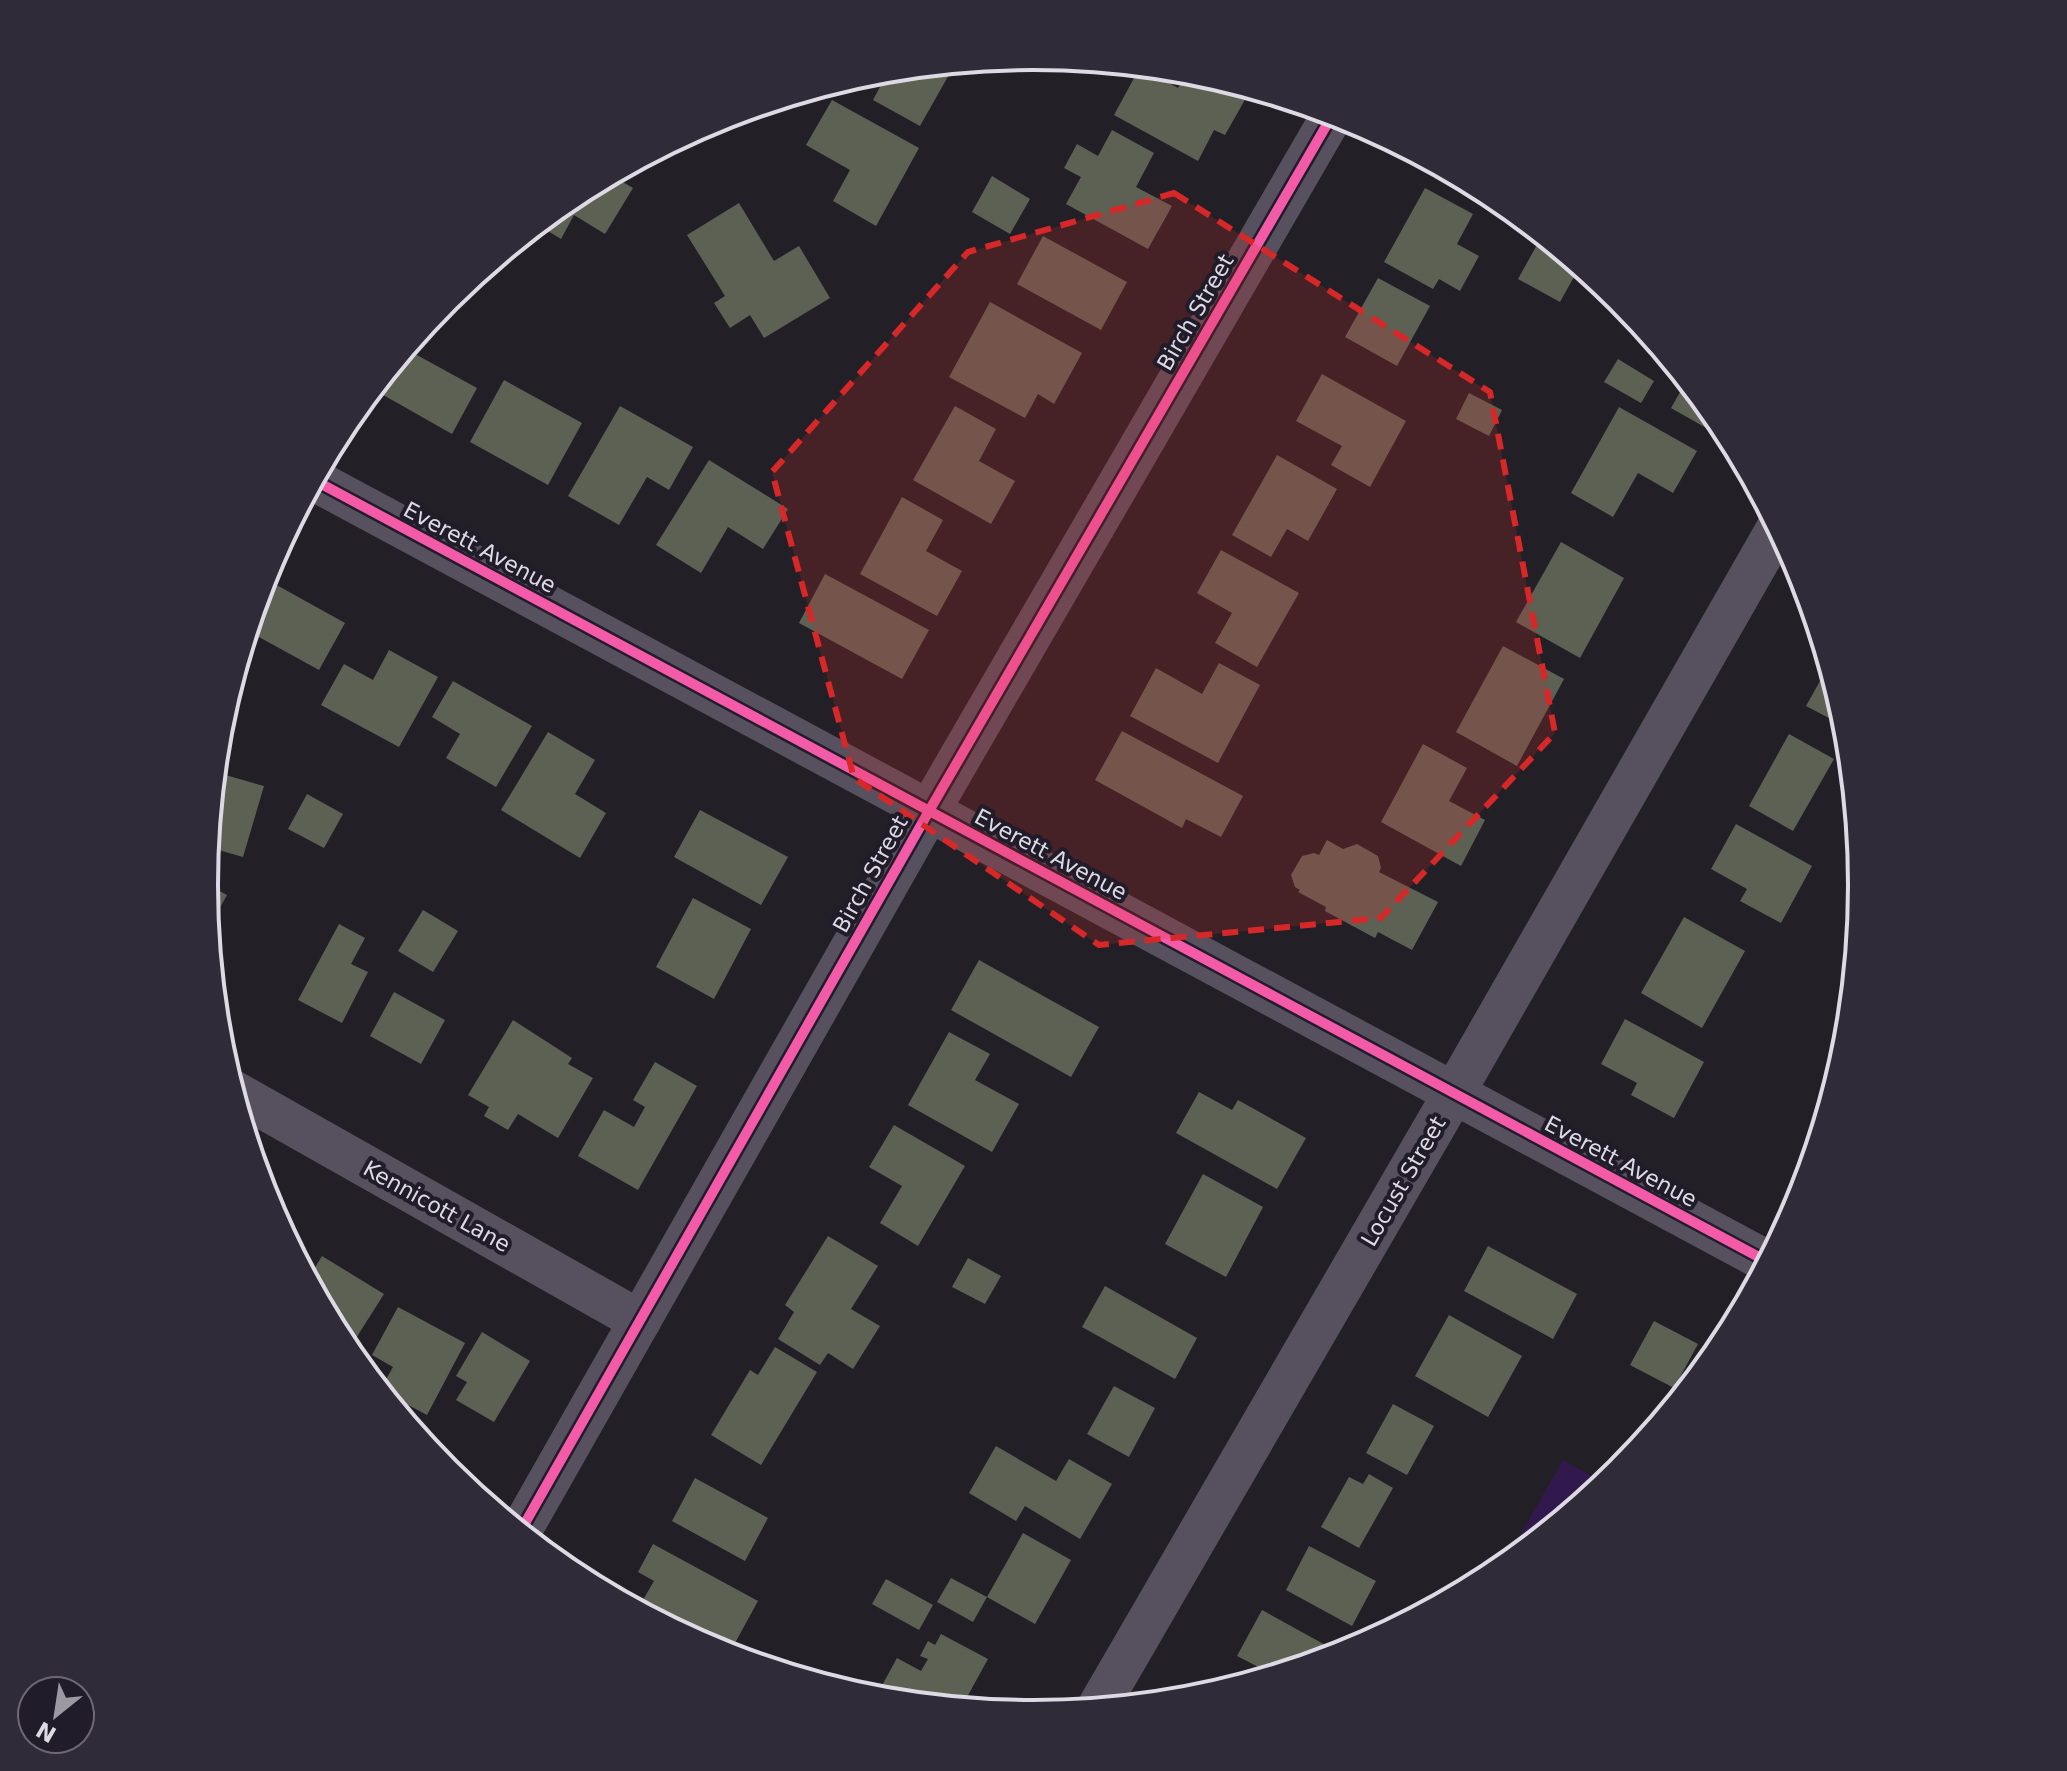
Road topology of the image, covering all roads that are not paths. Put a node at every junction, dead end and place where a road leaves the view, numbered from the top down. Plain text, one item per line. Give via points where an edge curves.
1 (1327, 125) edge
2 (323, 485) edge
3 (1771, 539) edge
4 (929, 811) junction
5 (1454, 1093) junction
6 (246, 1099) edge
7 (1759, 1257) edge
8 (640, 1321) junction
9 (525, 1523) edge
10 (1104, 1697) edge

1 - 4 street, Birch Street
2 - 4 street, Everett Avenue
3 - 5 street, Locust Street
4 - 5 street, Everett Avenue
4 - 8 street, Birch Street
5 - 7 street, Everett Avenue
5 - 10 street, Locust Street
6 - 8 street, Kennicott Lane
8 - 9 street, Birch Street

